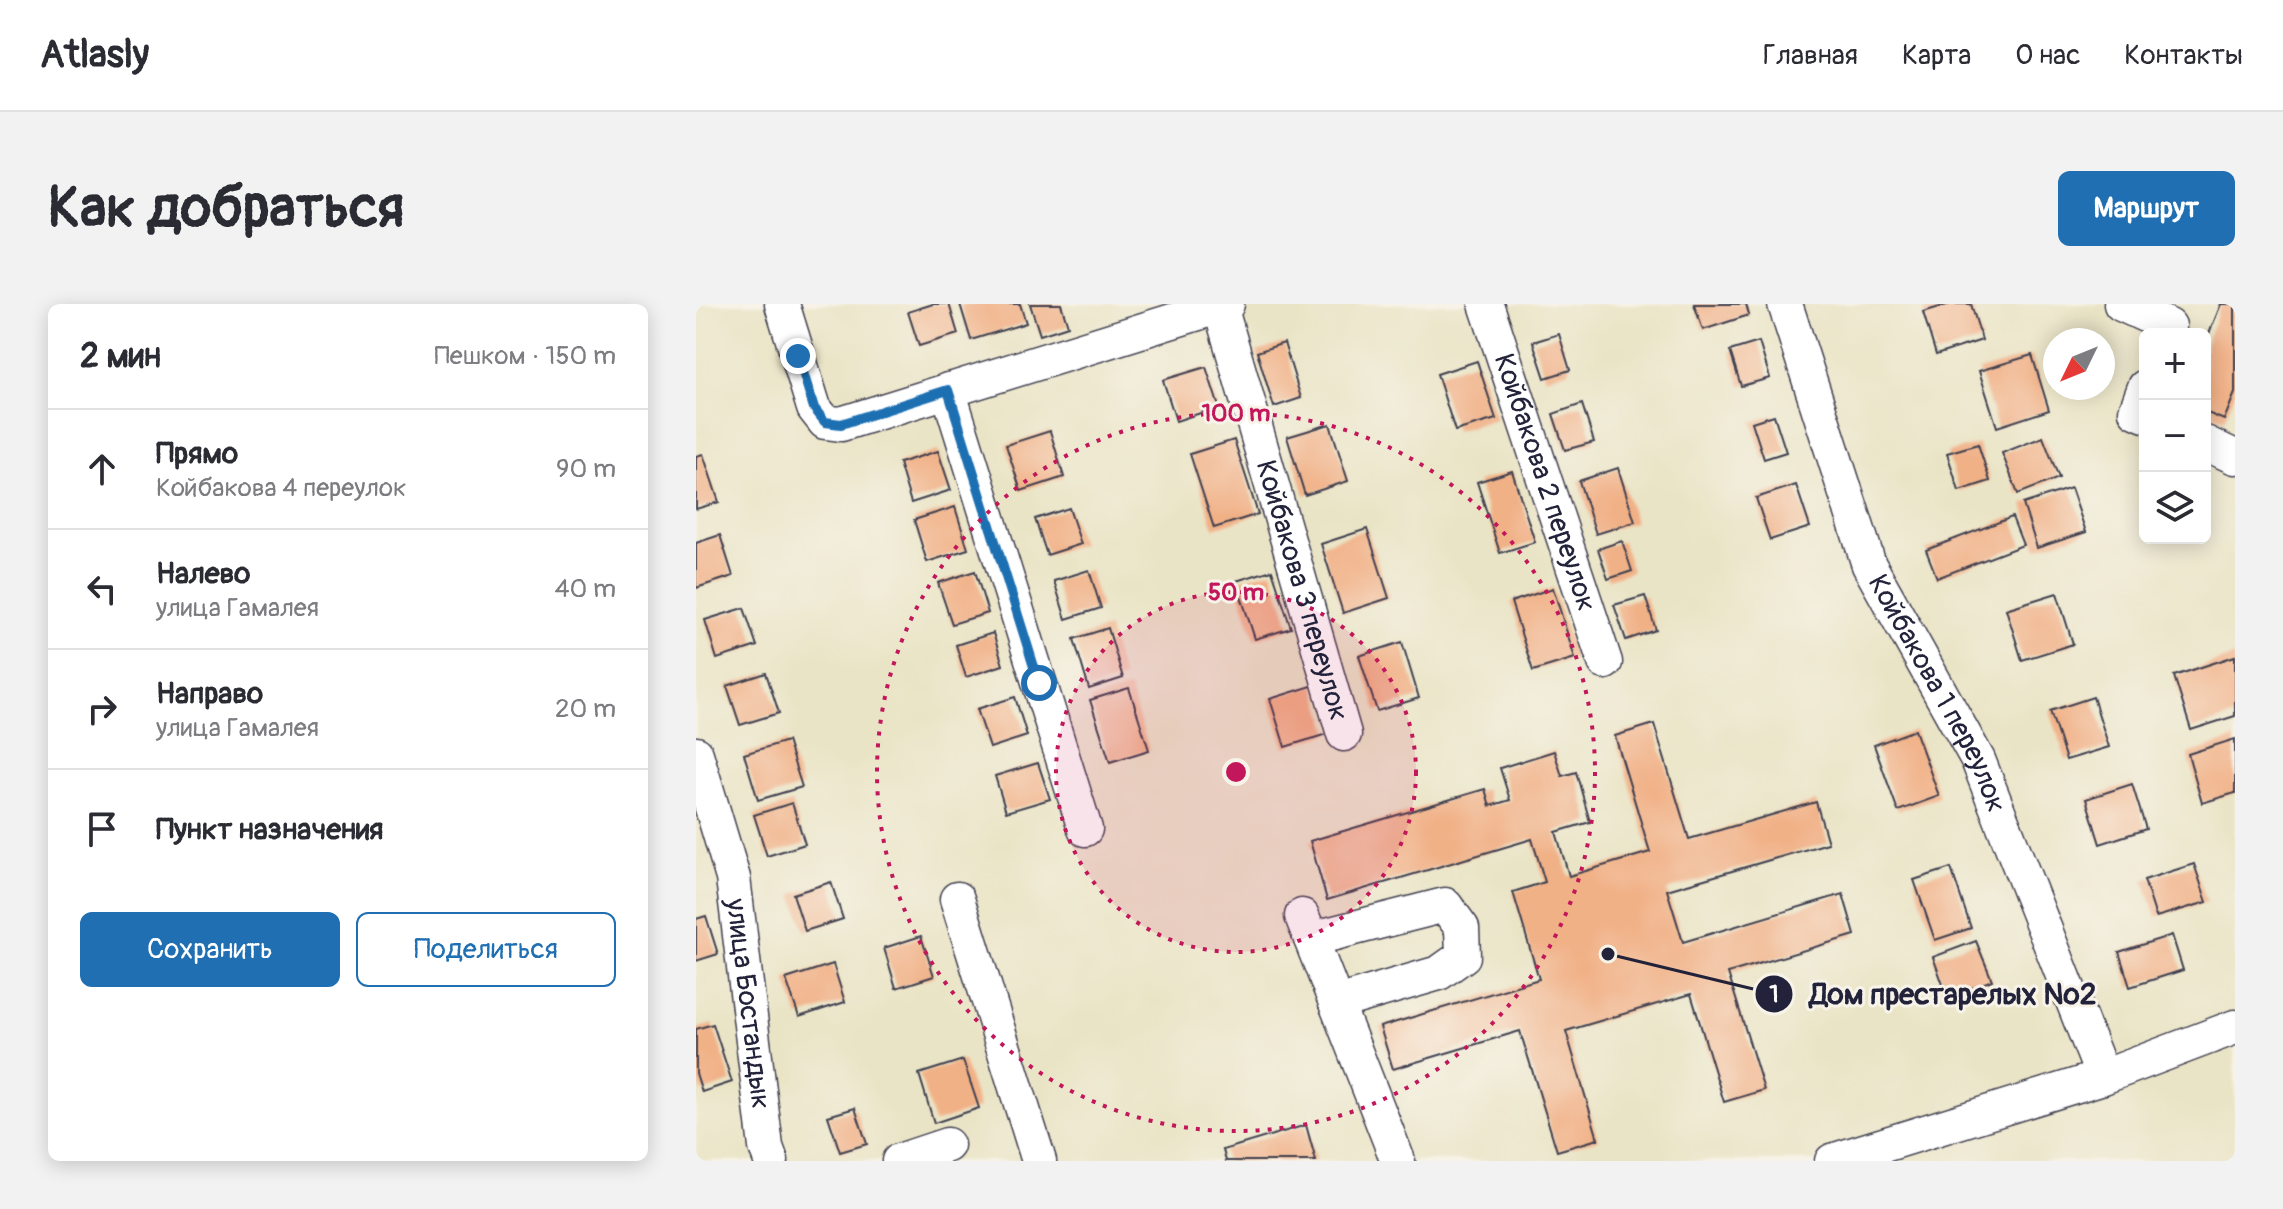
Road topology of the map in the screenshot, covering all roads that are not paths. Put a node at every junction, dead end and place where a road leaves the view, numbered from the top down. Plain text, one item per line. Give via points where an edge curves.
1 (782, 304) edge
2 (1486, 304) edge
3 (1785, 304) edge
4 (2121, 304) edge
5 (1224, 305) edge
6 (1184, 310) edge
7 (2170, 321) edge
8 (948, 390) junction
9 (2211, 446) edge
10 (2235, 457) edge
11 (1605, 662) dead end
12 (1344, 734) dead end
13 (696, 754) edge
14 (1085, 829) dead end
15 (957, 899) dead end
16 (1336, 1003) junction
17 (2235, 1027) edge
18 (2103, 1077) junction
19 (947, 1145) dead end
20 (771, 1161) edge
21 (899, 1161) edge
22 (1039, 1161) edge
23 (1398, 1161) edge
24 (1832, 1161) edge

1 - 8 street via 814,408 825,422 841,424
2 - 11 street, Койбакова 2 переулок
3 - 18 street, Койбакова 1 переулок via 1869,565 1978,760
4 - 7 street
5 - 6 street
5 - 12 street, Койбакова 3 переулок
6 - 8 street
8 - 14 street
9 - 10 street
13 - 20 street, улица Бостандык via 733,878
15 - 22 street
16 - 16 street via 1306,928 1445,905 1462,928 1463,956 1439,973
16 - 23 street
17 - 18 street
18 - 24 street
19 - 21 street

